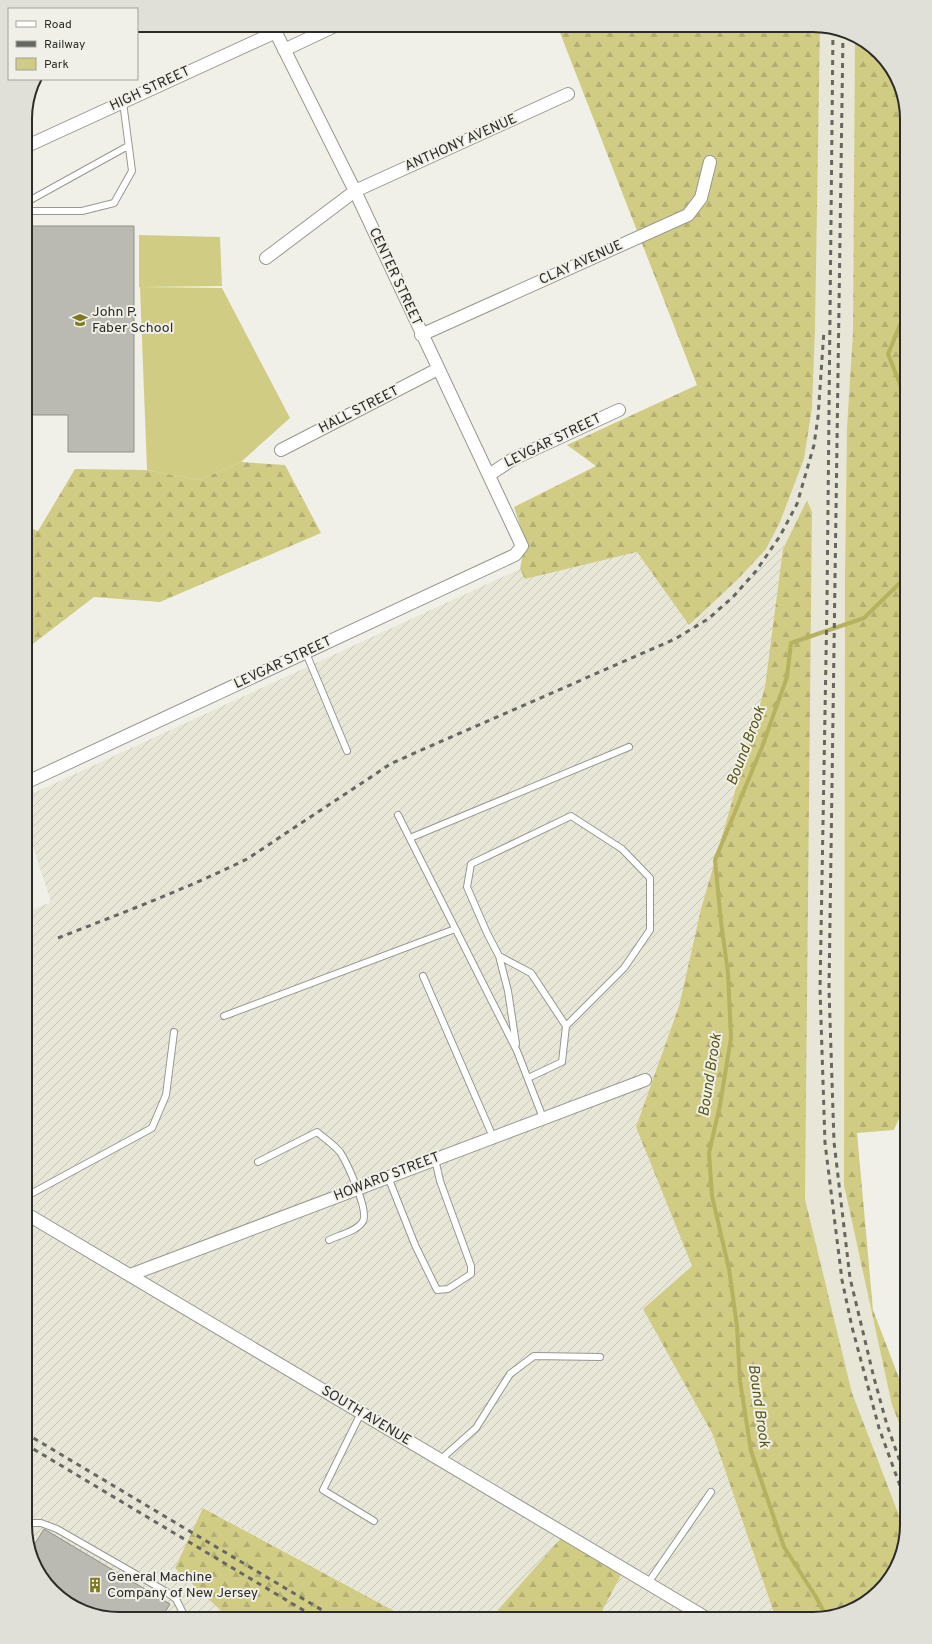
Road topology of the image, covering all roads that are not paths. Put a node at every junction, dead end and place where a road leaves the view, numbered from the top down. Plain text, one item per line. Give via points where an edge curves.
1 (266, 32) edge
2 (276, 32) edge
3 (322, 32) edge
4 (284, 50) junction
5 (568, 94) dead end
6 (123, 102) junction
7 (32, 144) edge
8 (128, 146) junction
9 (710, 162) dead end
10 (355, 192) junction
11 (32, 200) edge
12 (32, 211) edge
13 (266, 258) dead end
14 (421, 335) junction
15 (438, 369) junction
16 (619, 410) dead end
17 (281, 450) dead end
18 (489, 475) junction
19 (515, 530) joint
20 (306, 653) junction
21 (629, 747) dead end
22 (347, 751) dead end
23 (32, 780) edge
24 (398, 815) dead end
25 (410, 838) junction
26 (455, 929) junction
27 (499, 956) junction
28 (423, 976) dead end
29 (224, 1016) dead end
30 (566, 1026) junction
31 (174, 1032) dead end
32 (517, 1051) junction
33 (528, 1078) junction
34 (645, 1080) dead end
35 (543, 1118) junction
36 (493, 1137) junction
37 (435, 1159) junction
38 (258, 1162) dead end
39 (388, 1177) junction
40 (357, 1189) junction
41 (32, 1193) edge
42 (32, 1216) edge
43 (329, 1240) dead end
44 (130, 1275) junction
45 (600, 1357) dead end
46 (361, 1413) junction
47 (440, 1460) junction
48 (711, 1492) dead end
49 (374, 1521) dead end
50 (32, 1523) edge
51 (648, 1583) junction
52 (182, 1612) edge
53 (696, 1612) edge

1 - 6 street, HIGH STREET
2 - 4 street, CENTER STREET
3 - 4 street
4 - 10 street, CENTER STREET
5 - 10 street, ANTHONY AVENUE
6 - 7 street, HIGH STREET
6 - 8 lane
8 - 11 lane
8 - 12 lane via 132,171 114,203 82,211
9 - 14 street, CLAY AVENUE via 701,198 688,215
10 - 13 street, ANTHONY AVENUE
10 - 14 street, CENTER STREET
14 - 15 street, CENTER STREET
15 - 17 street, HALL STREET
15 - 18 street, CENTER STREET
16 - 18 street, LEVGAR STREET via 513,458
18 - 19 street, CENTER STREET
19 - 20 street, LEVGAR STREET via 522,546 516,555
20 - 22 lane
20 - 23 street, LEVGAR STREET
21 - 25 lane
24 - 25 lane
25 - 26 lane
26 - 29 lane
26 - 32 lane
27 - 30 lane via 531,973
27 - 30 lane via 467,887 471,864 571,816 622,849 650,878 650,930 624,968
27 - 32 lane via 508,991
28 - 36 lane
30 - 33 lane via 562,1062
31 - 41 lane via 166,1095 152,1128
32 - 33 lane
33 - 35 lane
34 - 35 street, HOWARD STREET
35 - 36 street, HOWARD STREET
36 - 37 street, HOWARD STREET
37 - 39 street, HOWARD STREET
37 - 39 lane via 440,1181 471,1266 471,1274 448,1289 437,1290 415,1245
38 - 40 lane via 317,1132 339,1152
39 - 40 street, HOWARD STREET
40 - 43 lane via 364,1208 364,1219 360,1226
40 - 44 street, HOWARD STREET
42 - 44 street, SOUTH AVENUE
44 - 46 street, SOUTH AVENUE
45 - 47 lane via 534,1356 510,1374 476,1428
46 - 47 street, SOUTH AVENUE
46 - 49 lane via 323,1490
47 - 51 street, SOUTH AVENUE
48 - 51 lane
50 - 52 lane via 41,1523 57,1529 151,1581 176,1599
51 - 53 street, SOUTH AVENUE

